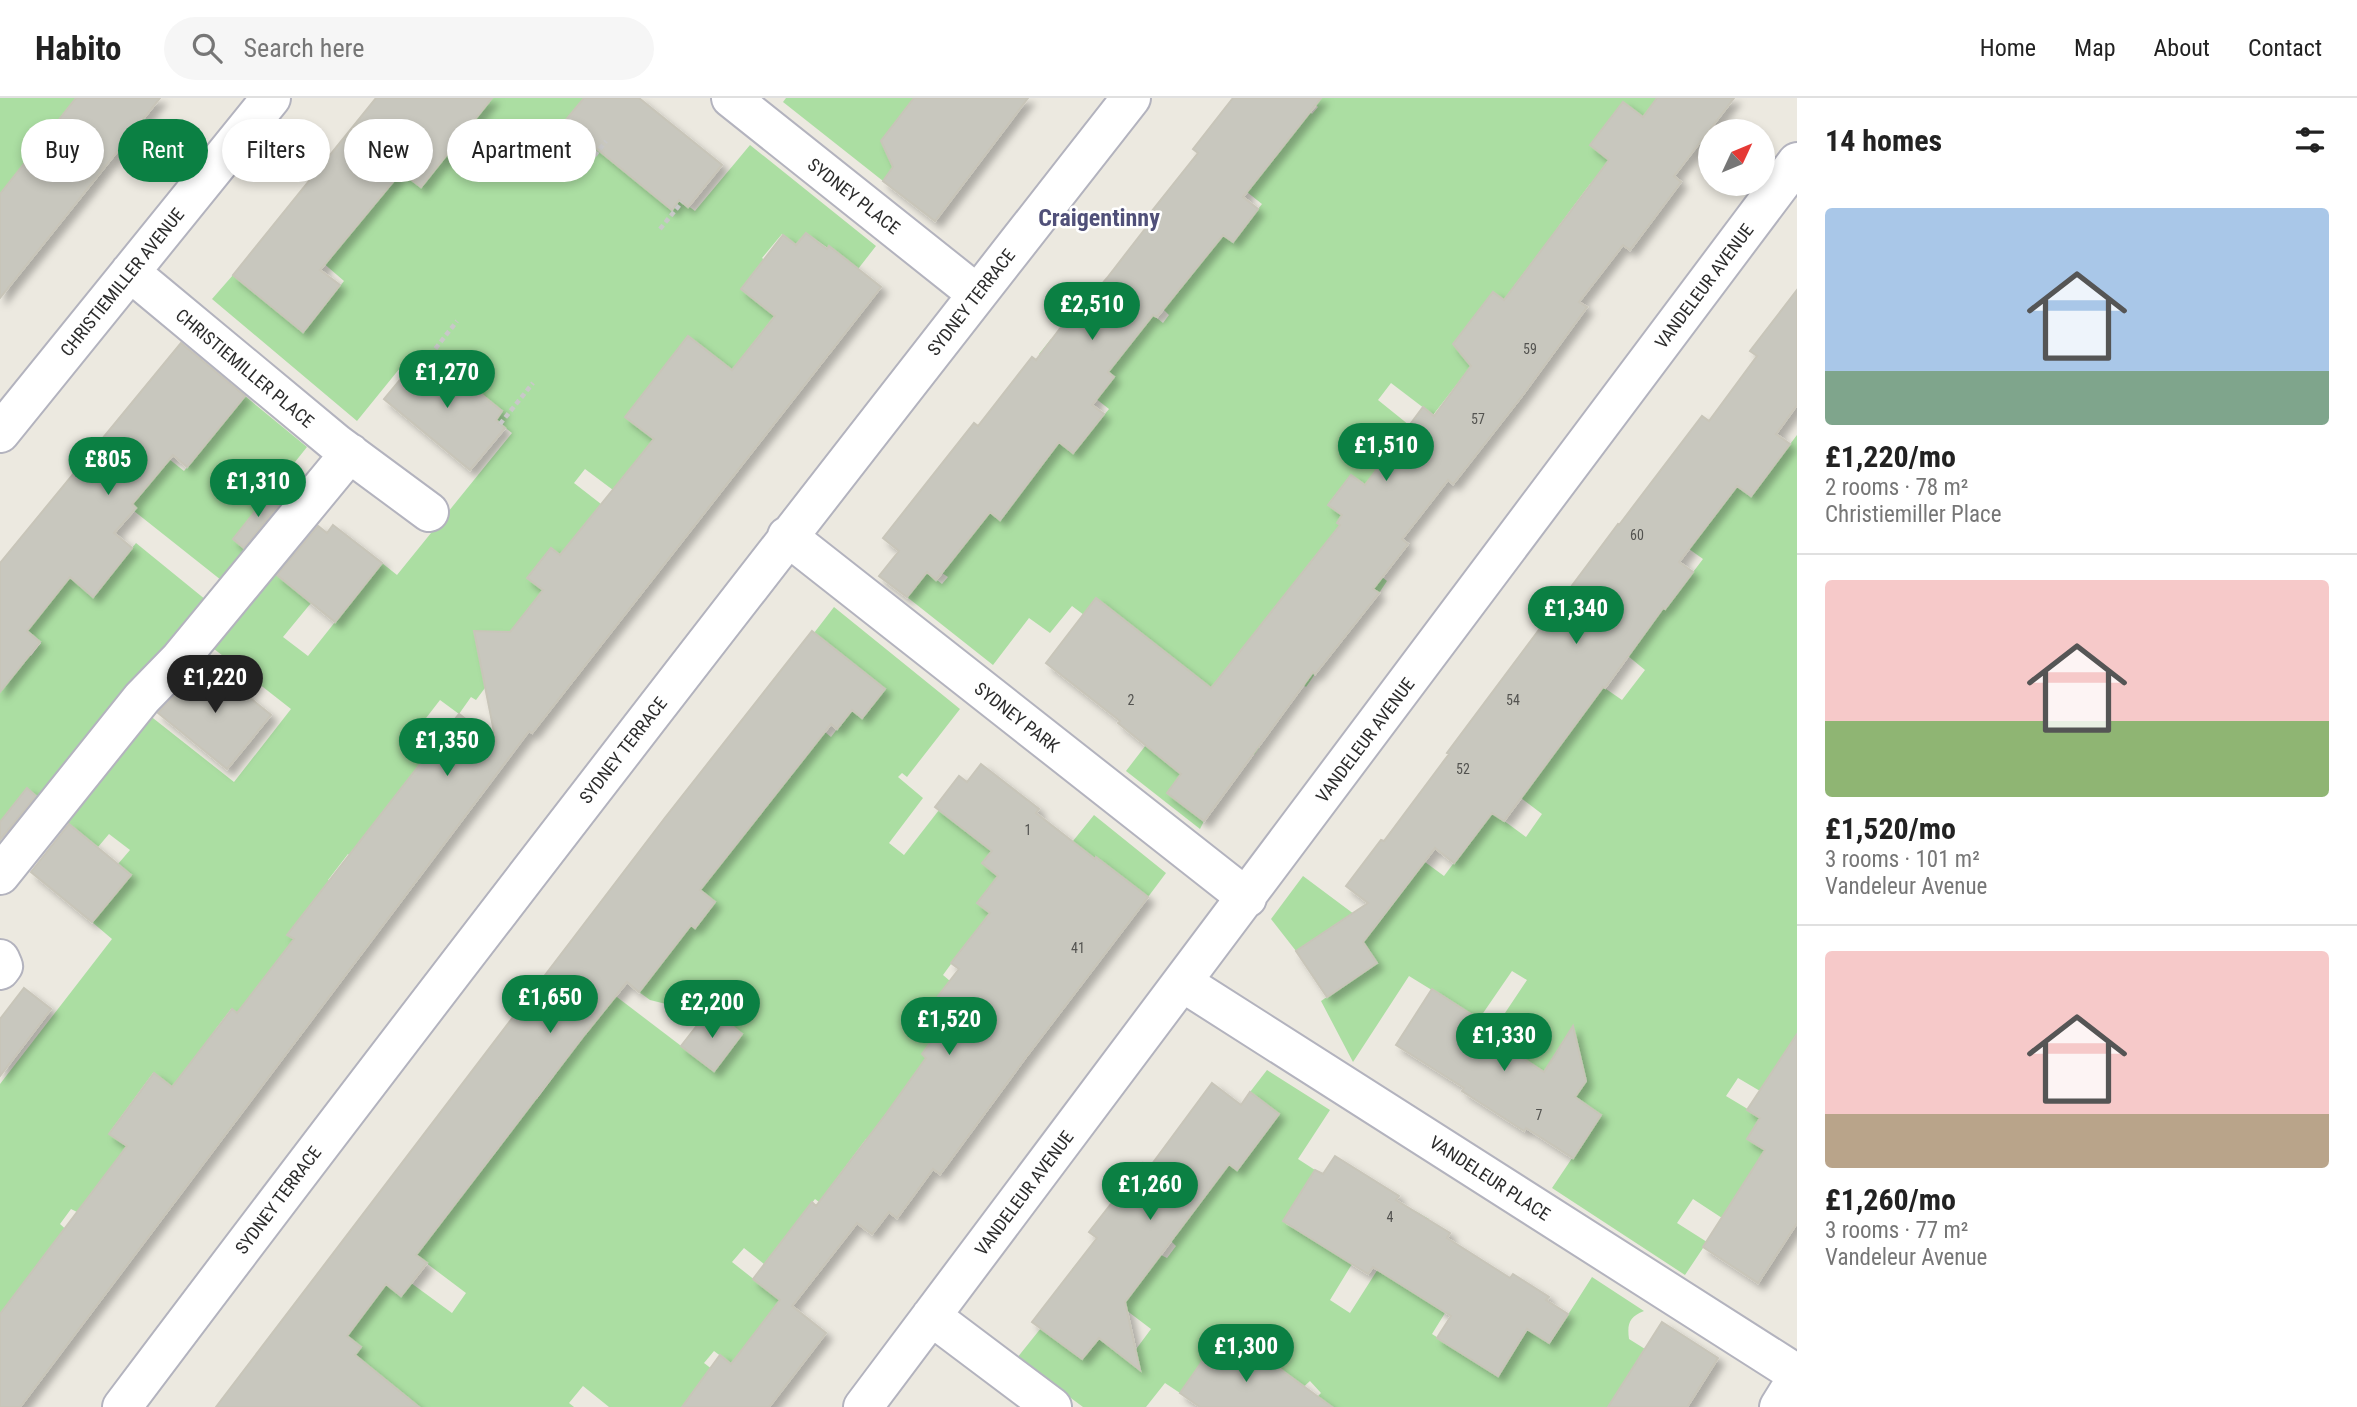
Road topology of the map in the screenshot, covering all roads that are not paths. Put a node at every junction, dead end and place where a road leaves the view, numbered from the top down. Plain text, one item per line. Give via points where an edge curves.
1 (271, 98) edge
2 (731, 98) edge
3 (1131, 98) edge
4 (1797, 162) edge
5 (130, 272) junction
6 (977, 294) junction
7 (0, 433) edge
8 (350, 453) junction
9 (429, 512) dead end
10 (788, 536) junction
11 (0, 875) edge
12 (1247, 898) junction
13 (0, 959) edge
14 (0, 970) edge
15 (1182, 982) junction
16 (931, 1316) junction
17 (1797, 1376) edge
18 (122, 1407) edge
19 (863, 1407) edge
20 (1052, 1407) edge
21 (1779, 1407) edge

1 - 5 street, CHRISTIEMILLER AVENUE
2 - 6 street, SYDNEY PLACE
3 - 6 street, SYDNEY TERRACE
4 - 12 street, VANDELEUR AVENUE
5 - 7 street, CHRISTIEMILLER AVENUE
5 - 8 street, CHRISTIEMILLER PLACE
6 - 10 street, SYDNEY TERRACE
8 - 9 street, CHRISTIEMILLER PLACE
8 - 11 street via 142,698
10 - 12 street, SYDNEY PARK
10 - 18 street, SYDNEY TERRACE
12 - 15 street, VANDELEUR AVENUE
13 - 14 street
15 - 16 street, VANDELEUR AVENUE
15 - 17 street, VANDELEUR PLACE
16 - 19 street, VANDELEUR AVENUE
16 - 20 street
17 - 21 street

